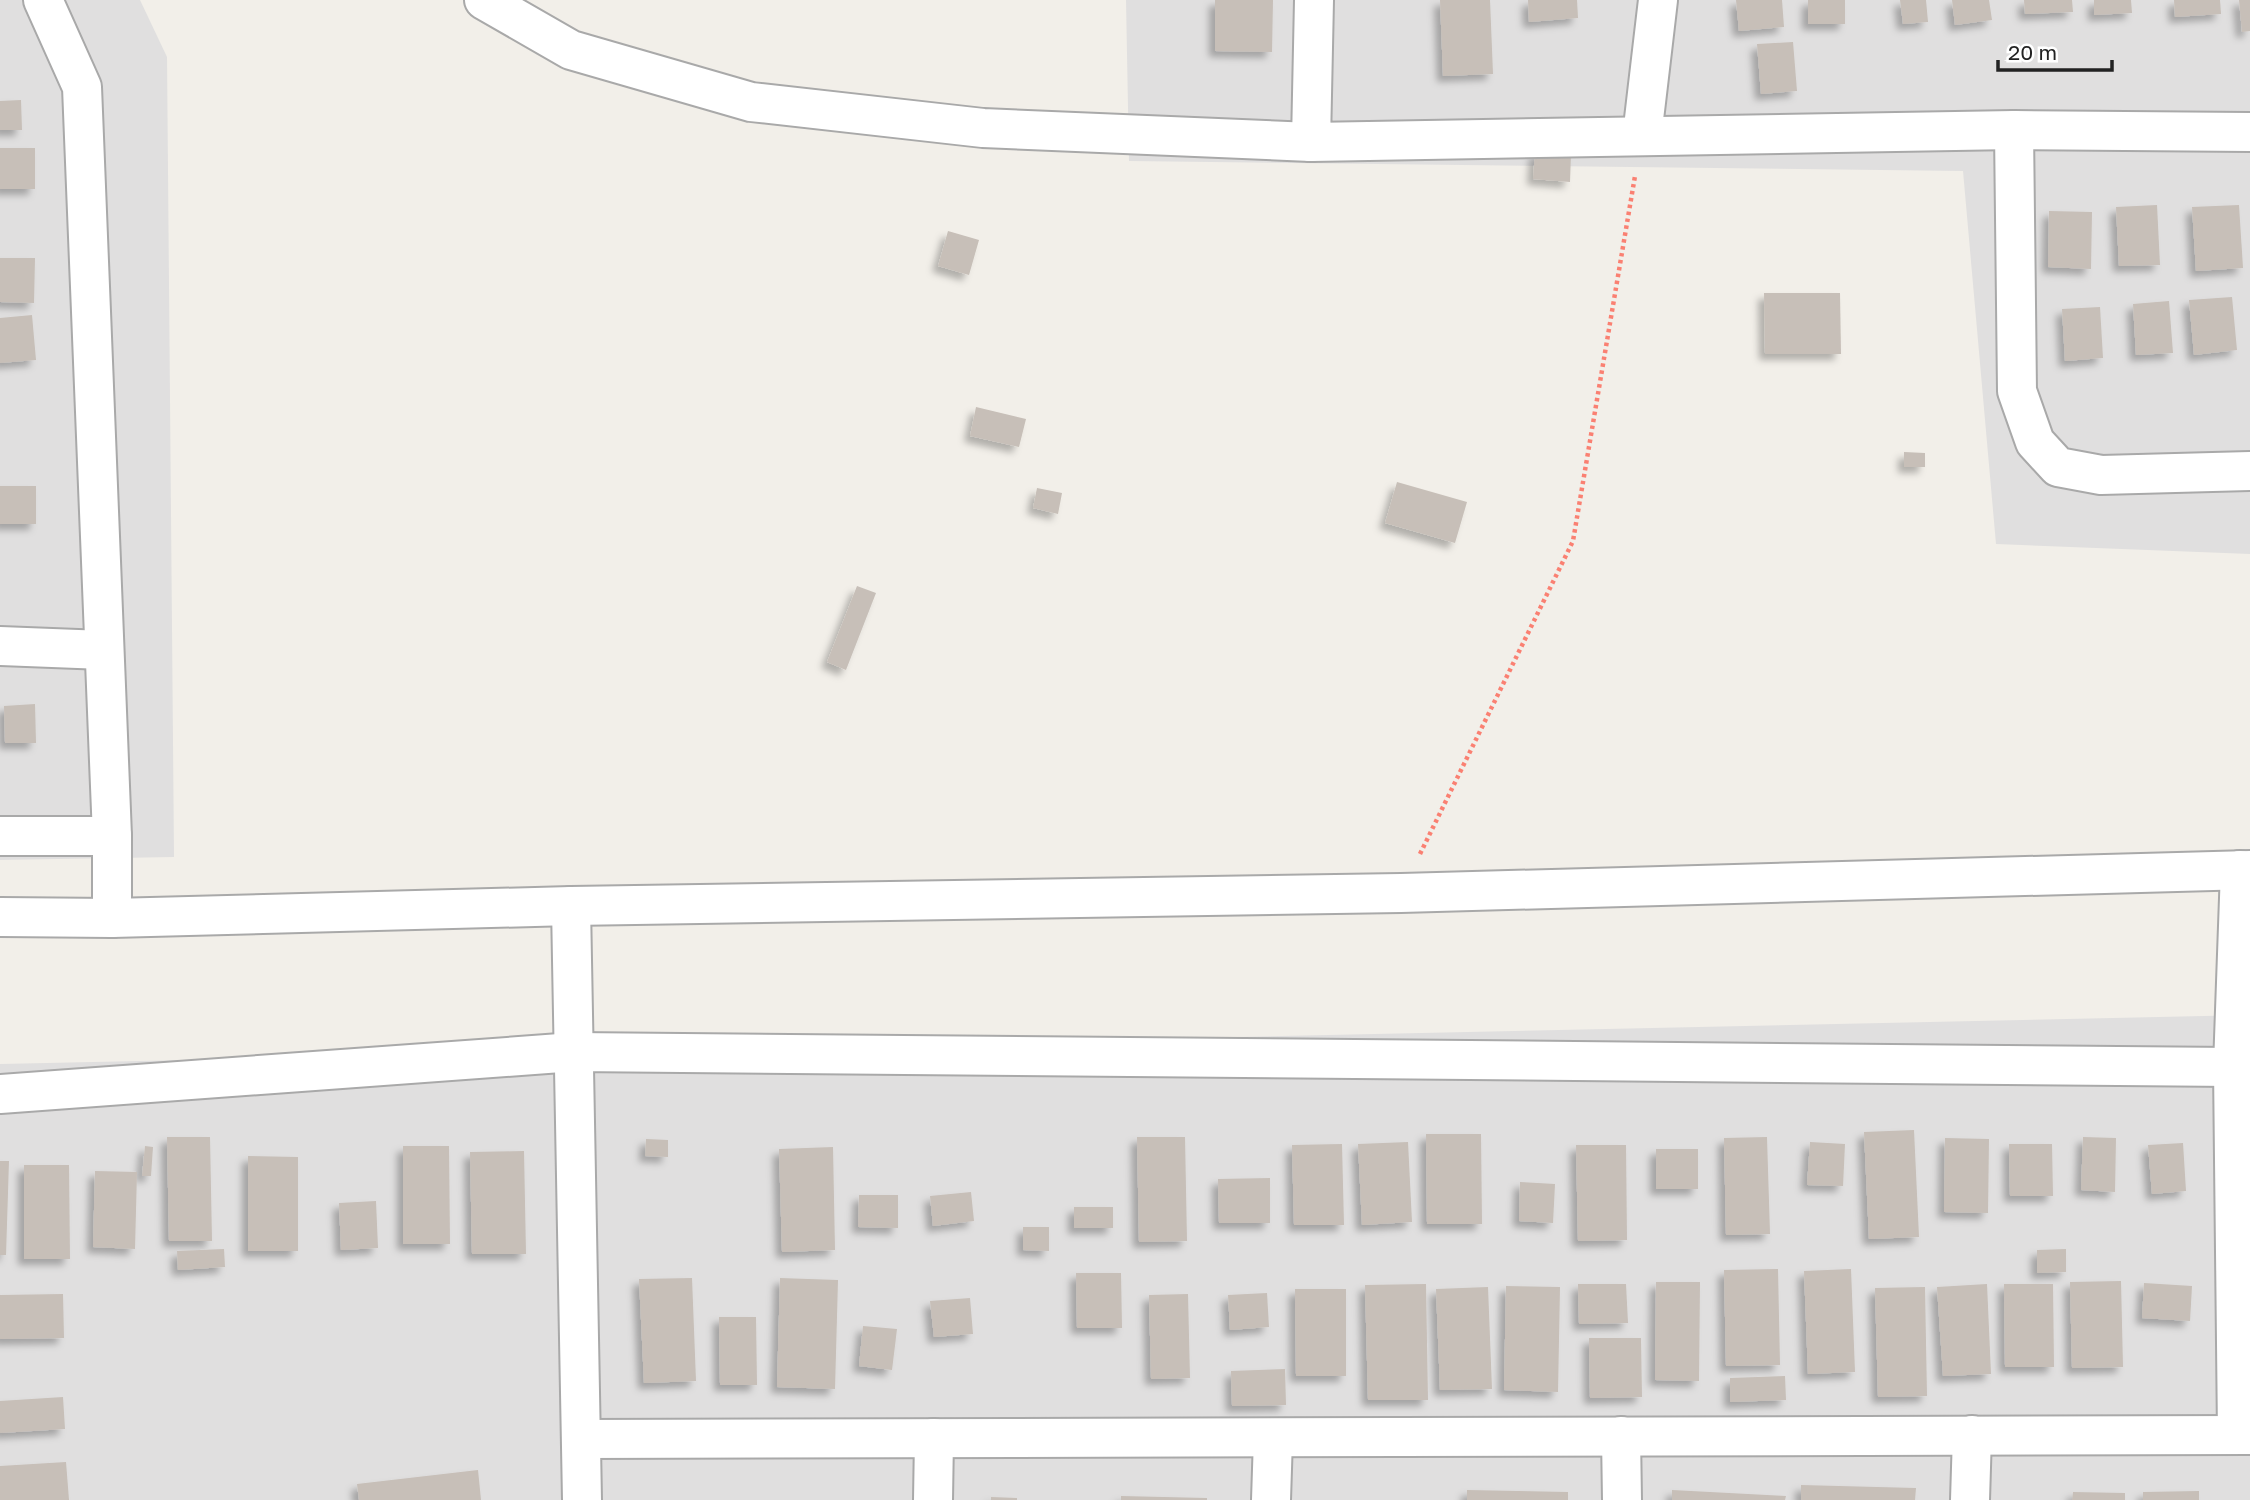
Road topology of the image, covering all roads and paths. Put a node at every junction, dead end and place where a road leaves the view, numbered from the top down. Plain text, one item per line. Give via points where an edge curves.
1 (43, 0) edge
2 (484, 0) edge
3 (1314, 0) edge
4 (1658, 0) edge
5 (2014, 130) junction
6 (2250, 132) edge
7 (1642, 136) junction
8 (1311, 142) junction
9 (2250, 471) edge
10 (0, 646) edge
11 (104, 650) junction
12 (0, 836) edge
13 (113, 836) junction
14 (2245, 870) edge
15 (1401, 893) junction
16 (571, 906) junction
17 (0, 917) edge
18 (112, 918) junction
19 (574, 1052) junction
20 (2233, 1067) junction
21 (0, 1094) edge
22 (1972, 1435) junction
23 (2244, 1435) edge
24 (1621, 1436) junction
25 (934, 1438) junction
26 (1273, 1438) junction
27 (581, 1439) junction
28 (582, 1500) edge
29 (933, 1500) edge
30 (1271, 1500) edge
31 (1622, 1500) edge
32 (1970, 1500) edge

1 - 11 street via 82,87
2 - 8 street via 571,50 751,102 984,128
3 - 8 street
4 - 7 street
5 - 6 street
5 - 7 street
5 - 9 street via 2017,391 2035,442 2058,467 2101,475
7 - 8 street
7 - 15 path via 1573,541
10 - 11 street
11 - 13 street
12 - 13 street
13 - 18 street
14 - 15 street
14 - 20 street
15 - 16 street
16 - 18 street
16 - 19 street
17 - 18 street
19 - 20 street
19 - 21 street
19 - 27 street
20 - 23 street
22 - 23 street
22 - 24 street
22 - 32 street
24 - 26 street
24 - 31 street
25 - 26 street
25 - 27 street
25 - 29 street
26 - 30 street
27 - 28 street

